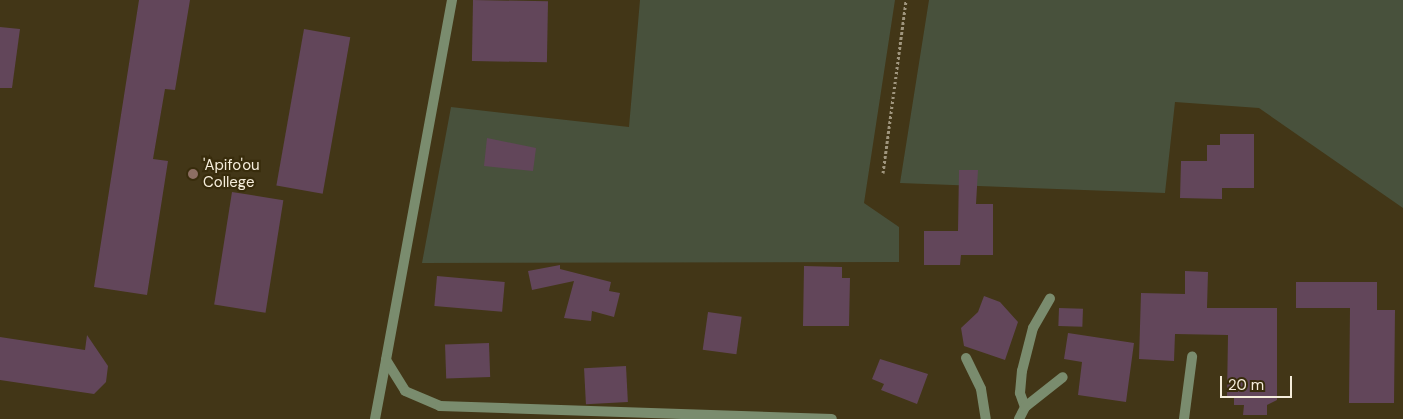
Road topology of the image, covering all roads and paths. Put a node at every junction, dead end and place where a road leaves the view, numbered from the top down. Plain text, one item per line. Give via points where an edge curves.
1 (452, 0) edge
2 (906, 0) edge
3 (883, 173) dead end
4 (1050, 298) dead end
5 (1192, 357) dead end
6 (966, 358) dead end
7 (386, 360) junction
8 (1064, 377) dead end
9 (1025, 407) junction
10 (375, 419) edge
11 (832, 419) edge
12 (986, 419) edge
13 (1019, 419) edge
14 (1184, 419) edge

1 - 7 street
2 - 3 path
4 - 9 street via 1033,328 1022,371 1020,394
5 - 14 street
6 - 12 street via 983,397
7 - 10 street
7 - 11 street via 406,391 440,406
8 - 9 street
9 - 13 street

